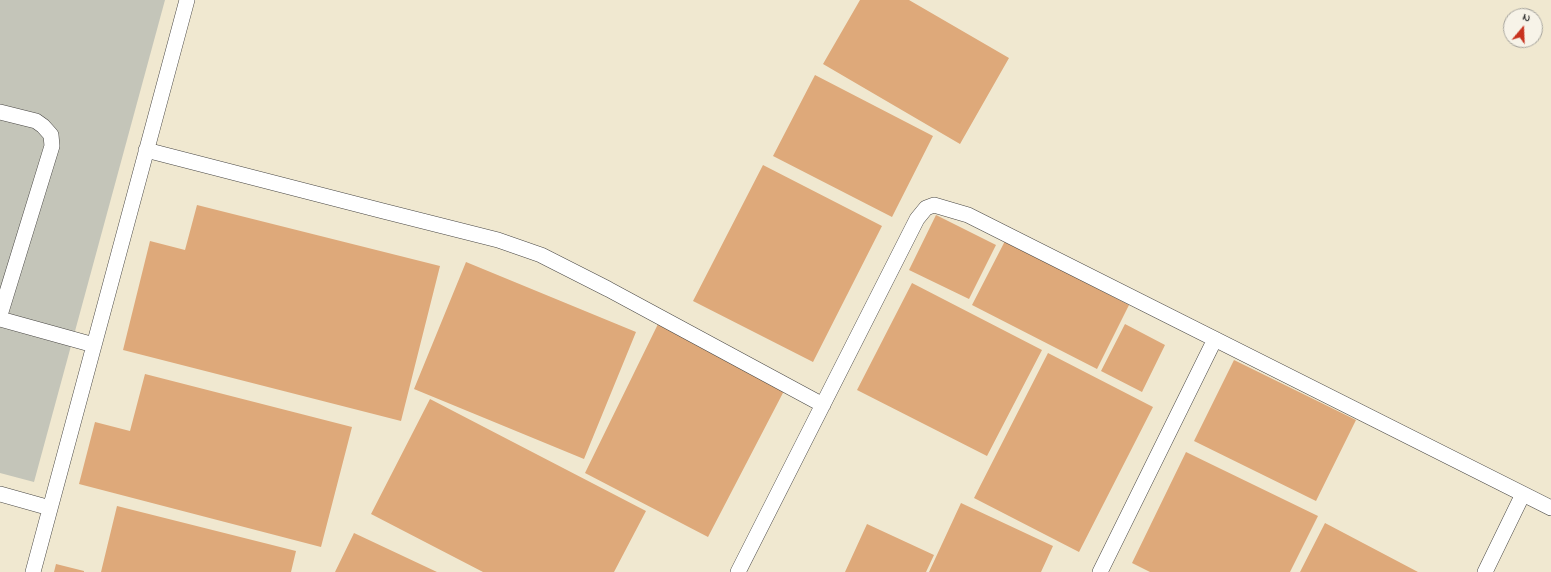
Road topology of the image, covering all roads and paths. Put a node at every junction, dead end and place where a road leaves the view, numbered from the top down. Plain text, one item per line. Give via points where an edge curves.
1 (186, 0) edge
2 (0, 112) edge
3 (146, 150) junction
4 (0, 315) edge
5 (0, 319) edge
6 (1215, 339) junction
7 (94, 345) junction
8 (823, 405) junction
9 (0, 494) edge
10 (1523, 494) junction
11 (50, 508) junction
12 (1551, 508) edge
13 (33, 572) edge
14 (738, 572) edge
15 (1100, 572) edge
16 (1484, 572) edge

1 - 3 lane
2 - 4 lane via 36,121 51,135 52,146
3 - 7 lane
3 - 8 lane via 498,240 540,255
5 - 7 lane
6 - 8 lane via 968,215 934,205 926,208 917,219
6 - 10 lane
6 - 15 lane
7 - 11 lane
8 - 14 lane
9 - 11 lane
10 - 12 lane
10 - 16 lane
11 - 13 lane

